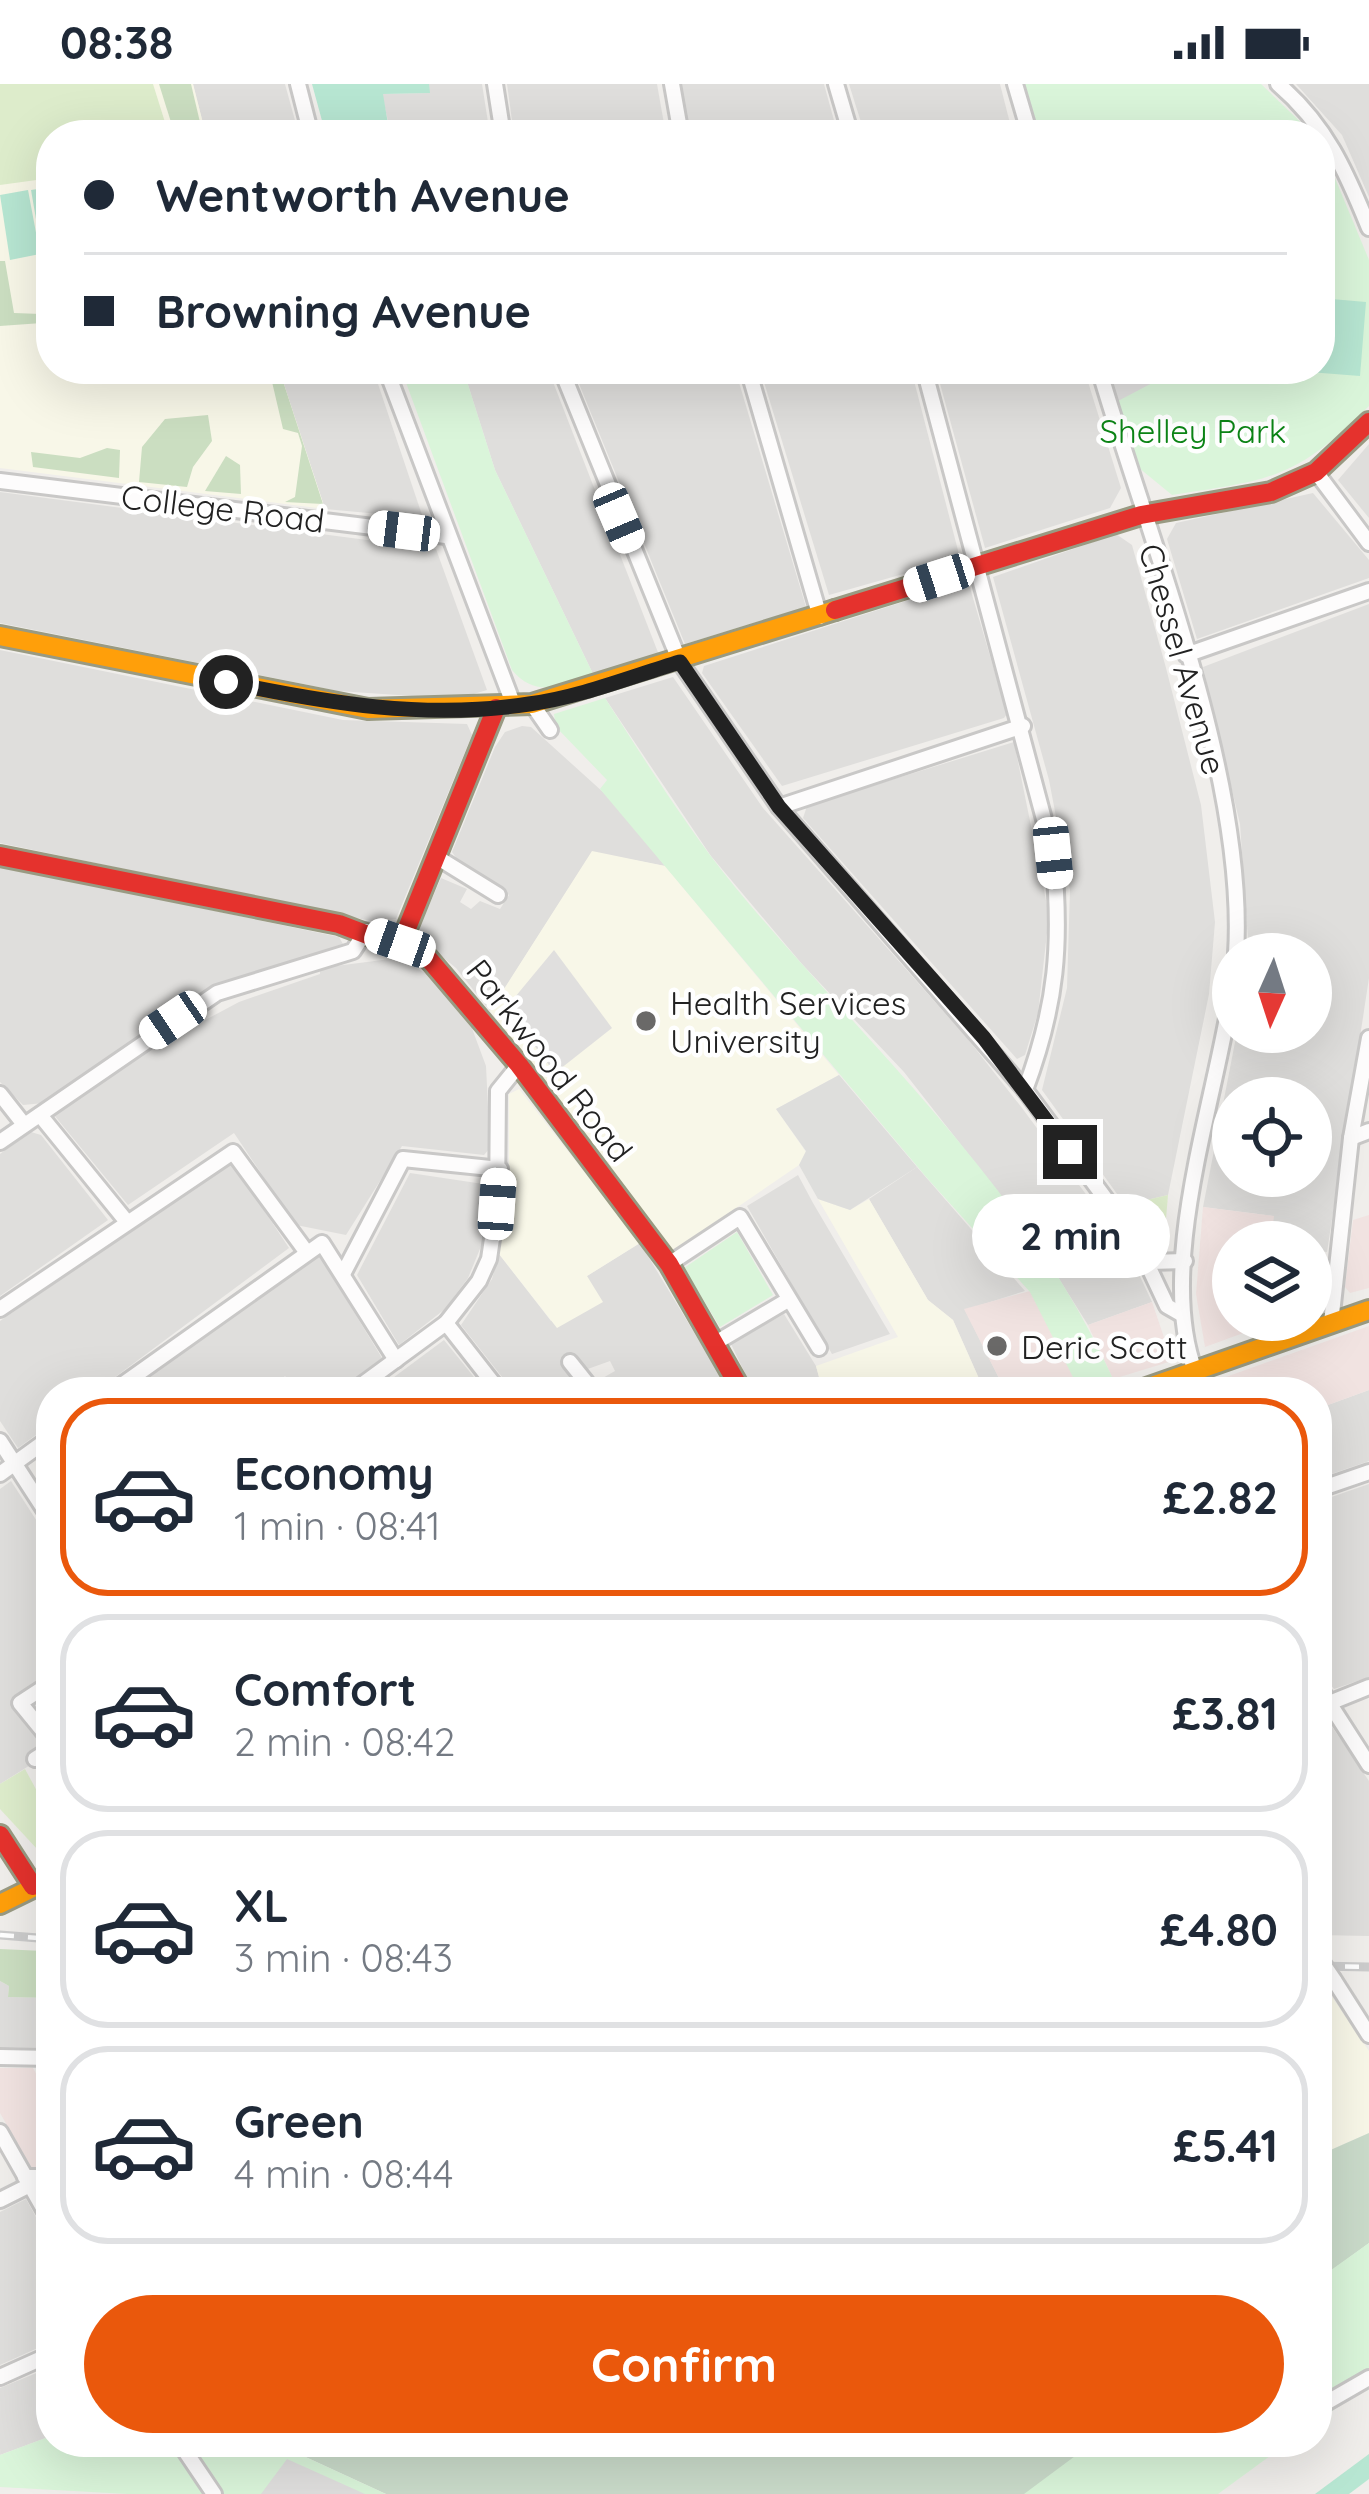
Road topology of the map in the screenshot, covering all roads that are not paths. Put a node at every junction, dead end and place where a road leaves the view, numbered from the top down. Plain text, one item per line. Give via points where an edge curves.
1 (298, 84) edge
2 (495, 84) edge
3 (672, 84) edge
4 (836, 84) edge
5 (1015, 84) edge
6 (1278, 84) edge
7 (307, 120) edge
8 (501, 120) edge
9 (678, 120) edge
10 (847, 120) edge
11 (1026, 120) edge
12 (1315, 120) edge
13 (1335, 147) edge
14 (1369, 228) edge
15 (391, 384) edge
16 (567, 384) edge
17 (752, 384) edge
18 (928, 384) edge
19 (1103, 384) edge
20 (1369, 422) edge
21 (1316, 472) junction
22 (0, 481) edge
23 (1142, 515) junction
24 (446, 536) junction
25 (1369, 543) edge
26 (978, 565) junction
27 (1369, 591) edge
28 (820, 617) junction
29 (0, 636) edge
30 (1186, 655) junction
31 (680, 662) junction
32 (514, 706) junction
33 (1023, 726) junction
34 (550, 730) dead end
35 (779, 807) junction
36 (0, 856) edge
37 (435, 856) junction
38 (498, 896) dead end
39 (366, 931) junction
40 (1235, 933) edge
41 (400, 943) junction
42 (1369, 1038) edge
43 (1217, 1053) edge
44 (519, 1065) junction
45 (1024, 1090) junction
46 (0, 1094) edge
47 (40, 1115) junction
48 (22, 1122) junction
49 (1369, 1131) edge
50 (1351, 1138) junction
51 (0, 1142) edge
52 (500, 1169) junction
53 (127, 1222) junction
54 (305, 1250) junction
55 (1185, 1261) junction
56 (1150, 1262) junction
57 (669, 1264) junction
58 (344, 1272) junction
59 (788, 1300) junction
60 (1332, 1305) edge
61 (0, 1309) edge
62 (1369, 1310) edge
63 (1181, 1314) junction
64 (1332, 1322) edge
65 (446, 1323) junction
66 (1279, 1341) edge
67 (717, 1342) junction
68 (819, 1348) dead end
69 (396, 1360) junction
70 (570, 1362) dead end
71 (1195, 1371) junction
72 (132, 1377) edge
73 (373, 1377) edge
74 (488, 1377) edge
75 (582, 1377) edge
76 (734, 1377) edge
77 (1178, 1377) edge
78 (0, 1441) edge
79 (36, 1448) edge
80 (15, 1464) junction
81 (1369, 1472) edge
82 (0, 1474) edge
83 (1332, 1485) edge
84 (36, 1497) edge
85 (1369, 1687) edge
86 (36, 1693) edge
87 (1332, 1701) edge
88 (1332, 1716) edge
89 (36, 1725) edge
90 (1369, 1765) edge
91 (0, 1835) edge
92 (36, 1875) edge
93 (36, 1885) edge
94 (0, 1904) edge
95 (1332, 1977) edge
96 (1369, 2035) edge
97 (0, 2056) edge
98 (36, 2057) edge
99 (0, 2132) edge
100 (36, 2180) edge
101 (28, 2181) junction
102 (36, 2195) edge
103 (0, 2200) edge
104 (36, 2361) edge
105 (0, 2377) edge
106 (1369, 2378) edge
107 (1332, 2399) edge
108 (188, 2457) edge
109 (214, 2494) edge

1 - 7 street
2 - 8 street
3 - 9 street
4 - 10 street
5 - 11 street
6 - 12 street
13 - 14 street
15 - 24 street
16 - 31 street
17 - 28 street
18 - 26 street
19 - 23 street, Chessel Avenue
20 - 21 street
21 - 23 street via 1269,493
21 - 25 street
22 - 24 street, College Road
23 - 26 street
23 - 30 street, Chessel Avenue
24 - 32 street
26 - 28 street
26 - 33 street
27 - 30 street
28 - 31 street
29 - 32 street via 368,709
30 - 40 street, Chessel Avenue via 1230,842
31 - 32 street
31 - 35 street
32 - 34 street
32 - 37 street
33 - 35 street
33 - 45 street via 1053,853 1060,927 1057,986
35 - 45 street
36 - 39 street, Parkwood Road
37 - 38 street
37 - 41 street
39 - 41 street, Parkwood Road
39 - 47 street via 353,951 217,993
41 - 44 street, Parkwood Road via 447,975
42 - 50 street
43 - 55 street
44 - 52 street via 498,1091
44 - 57 street, Parkwood Road
45 - 56 street
46 - 48 street
47 - 48 street
47 - 53 street
48 - 51 street
49 - 50 street
50 - 60 street
52 - 58 street via 403,1159
52 - 65 street via 489,1258
53 - 54 street via 233,1153
53 - 61 street
54 - 58 street via 329,1246
54 - 72 street
55 - 56 street
55 - 63 street
56 - 63 street via 1167,1306
57 - 59 street via 740,1217
57 - 67 street, Parkwood Road
58 - 69 street
59 - 67 street
59 - 68 street
62 - 64 street
63 - 71 street
65 - 69 street
65 - 74 street
66 - 71 street
67 - 76 street, Parkwood Road
69 - 73 street
70 - 75 street
71 - 77 street
78 - 80 street
79 - 80 street
80 - 82 street
80 - 84 street
81 - 83 street
85 - 87 street
86 - 89 street via 20,1703
88 - 90 street
91 - 92 street
93 - 94 street
95 - 96 street, bridge
97 - 98 street
99 - 101 street
100 - 101 street
101 - 102 street
101 - 103 street
104 - 105 street
106 - 107 street
108 - 109 street

